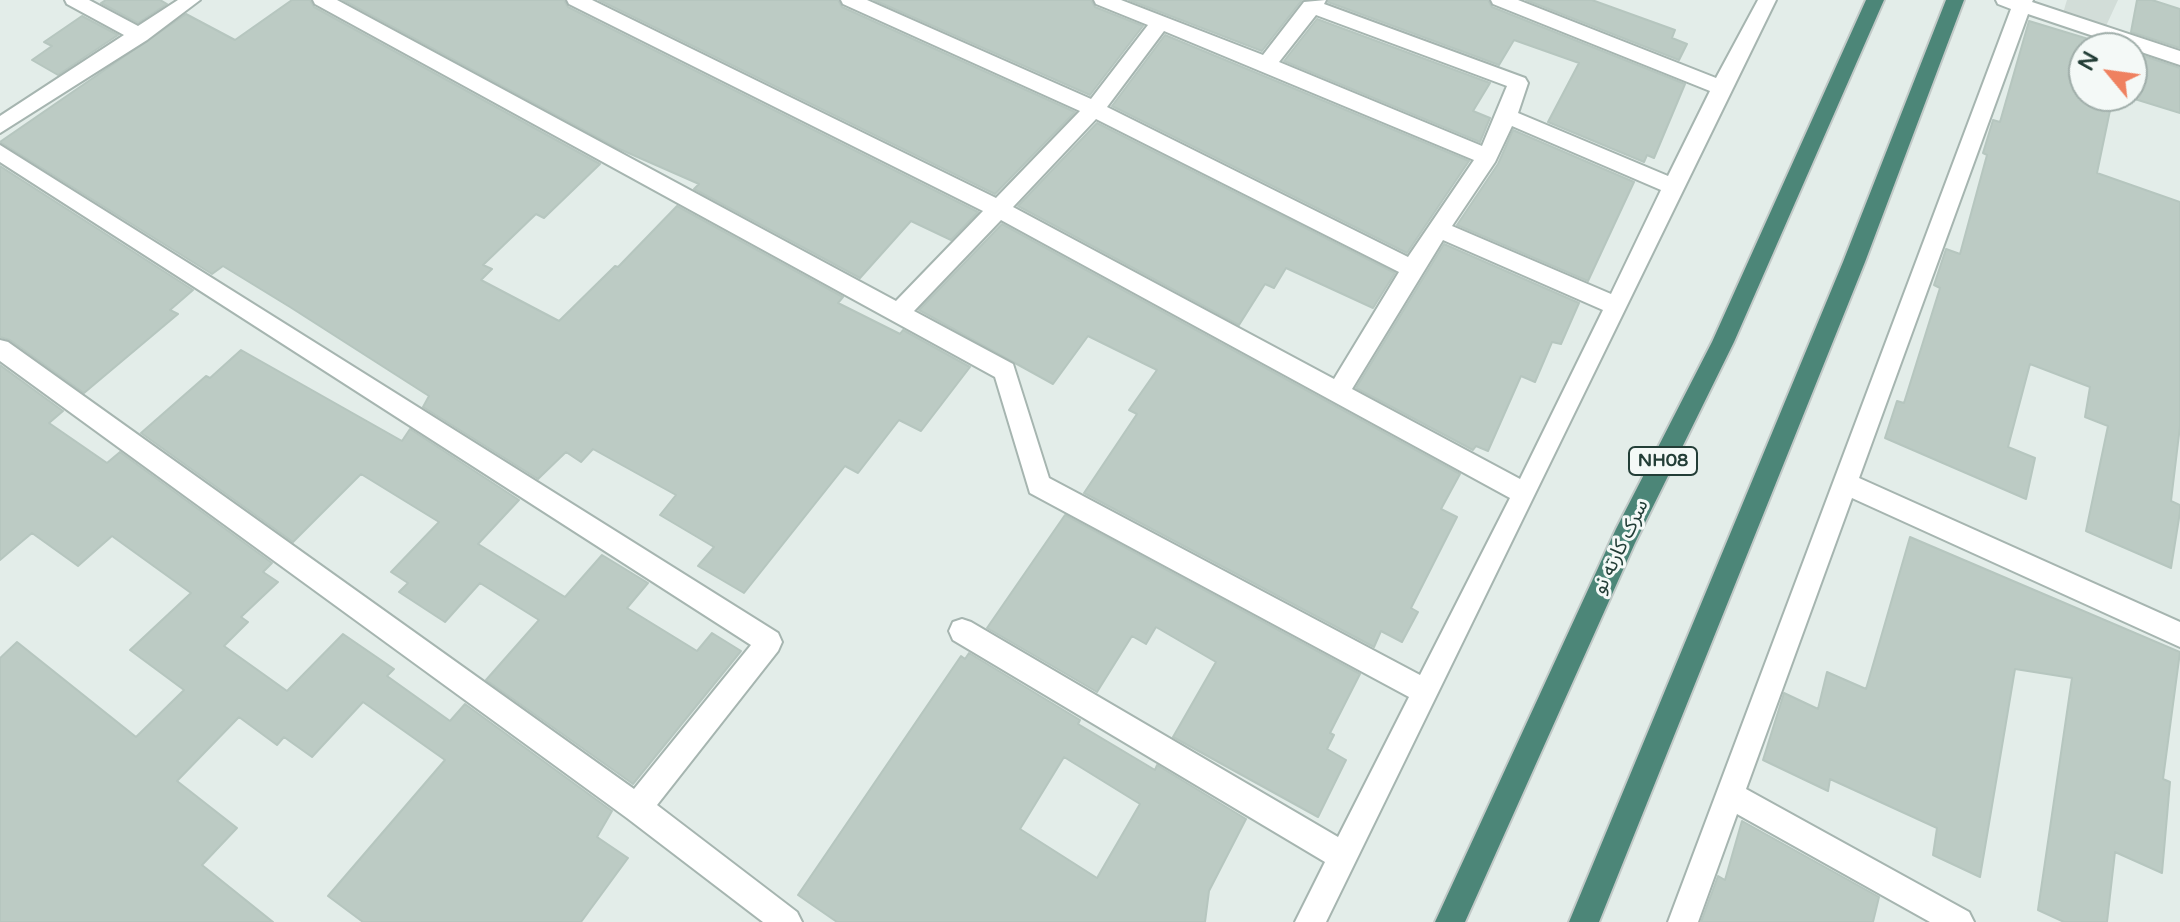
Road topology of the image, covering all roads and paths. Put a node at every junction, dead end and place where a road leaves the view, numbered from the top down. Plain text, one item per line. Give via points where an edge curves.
1 (74, 0) edge
2 (191, 0) edge
3 (322, 0) edge
4 (576, 0) edge
5 (850, 0) edge
6 (1103, 0) edge
7 (1500, 0) edge
8 (1767, 0) edge
9 (1875, 0) edge
10 (1955, 0) edge
11 (2017, 2) edge
12 (1314, 3) edge
13 (1159, 24) junction
14 (140, 35) junction
15 (2180, 58) edge
16 (1267, 64) junction
17 (1721, 88) junction
18 (1094, 109) junction
19 (1509, 117) junction
20 (0, 126) edge
21 (0, 152) edge
22 (1488, 157) junction
23 (1675, 187) junction
24 (997, 208) junction
25 (1440, 230) junction
26 (1413, 269) junction
27 (1617, 306) junction
28 (897, 314) junction
29 (0, 349) edge
30 (1339, 391) junction
31 (1845, 483) junction
32 (1525, 494) junction
33 (962, 631) dead end
34 (2180, 635) edge
35 (1424, 691) junction
36 (1730, 795) junction
37 (637, 808) junction
38 (1344, 857) junction
39 (787, 922) edge
40 (1310, 922) edge
41 (1450, 922) edge
42 (1584, 922) edge
43 (1683, 922) edge
44 (1959, 922) edge

1 - 14 street
2 - 14 street
3 - 28 street
4 - 24 street
5 - 18 street
6 - 13 street
7 - 17 street
8 - 17 street
9 - 41 highway, سرک کارته نو / NH08 via 1723,342 1625,537
10 - 42 highway via 1854,262
11 - 15 street
11 - 31 street
12 - 16 street
12 - 19 street via 1518,83
13 - 16 street
13 - 18 street
14 - 20 street
16 - 22 street
17 - 23 street
18 - 24 street
18 - 26 street
19 - 22 street
19 - 23 street
21 - 37 street via 769,642
22 - 25 street
23 - 27 street
24 - 28 street
24 - 30 street
25 - 26 street
25 - 27 street
26 - 30 street
27 - 32 street
28 - 35 street via 1005,371 1039,485
29 - 37 street
30 - 32 street
31 - 34 street
31 - 36 street
32 - 35 street
33 - 38 street
35 - 38 street
36 - 43 street
36 - 44 street
37 - 39 street
38 - 40 street

